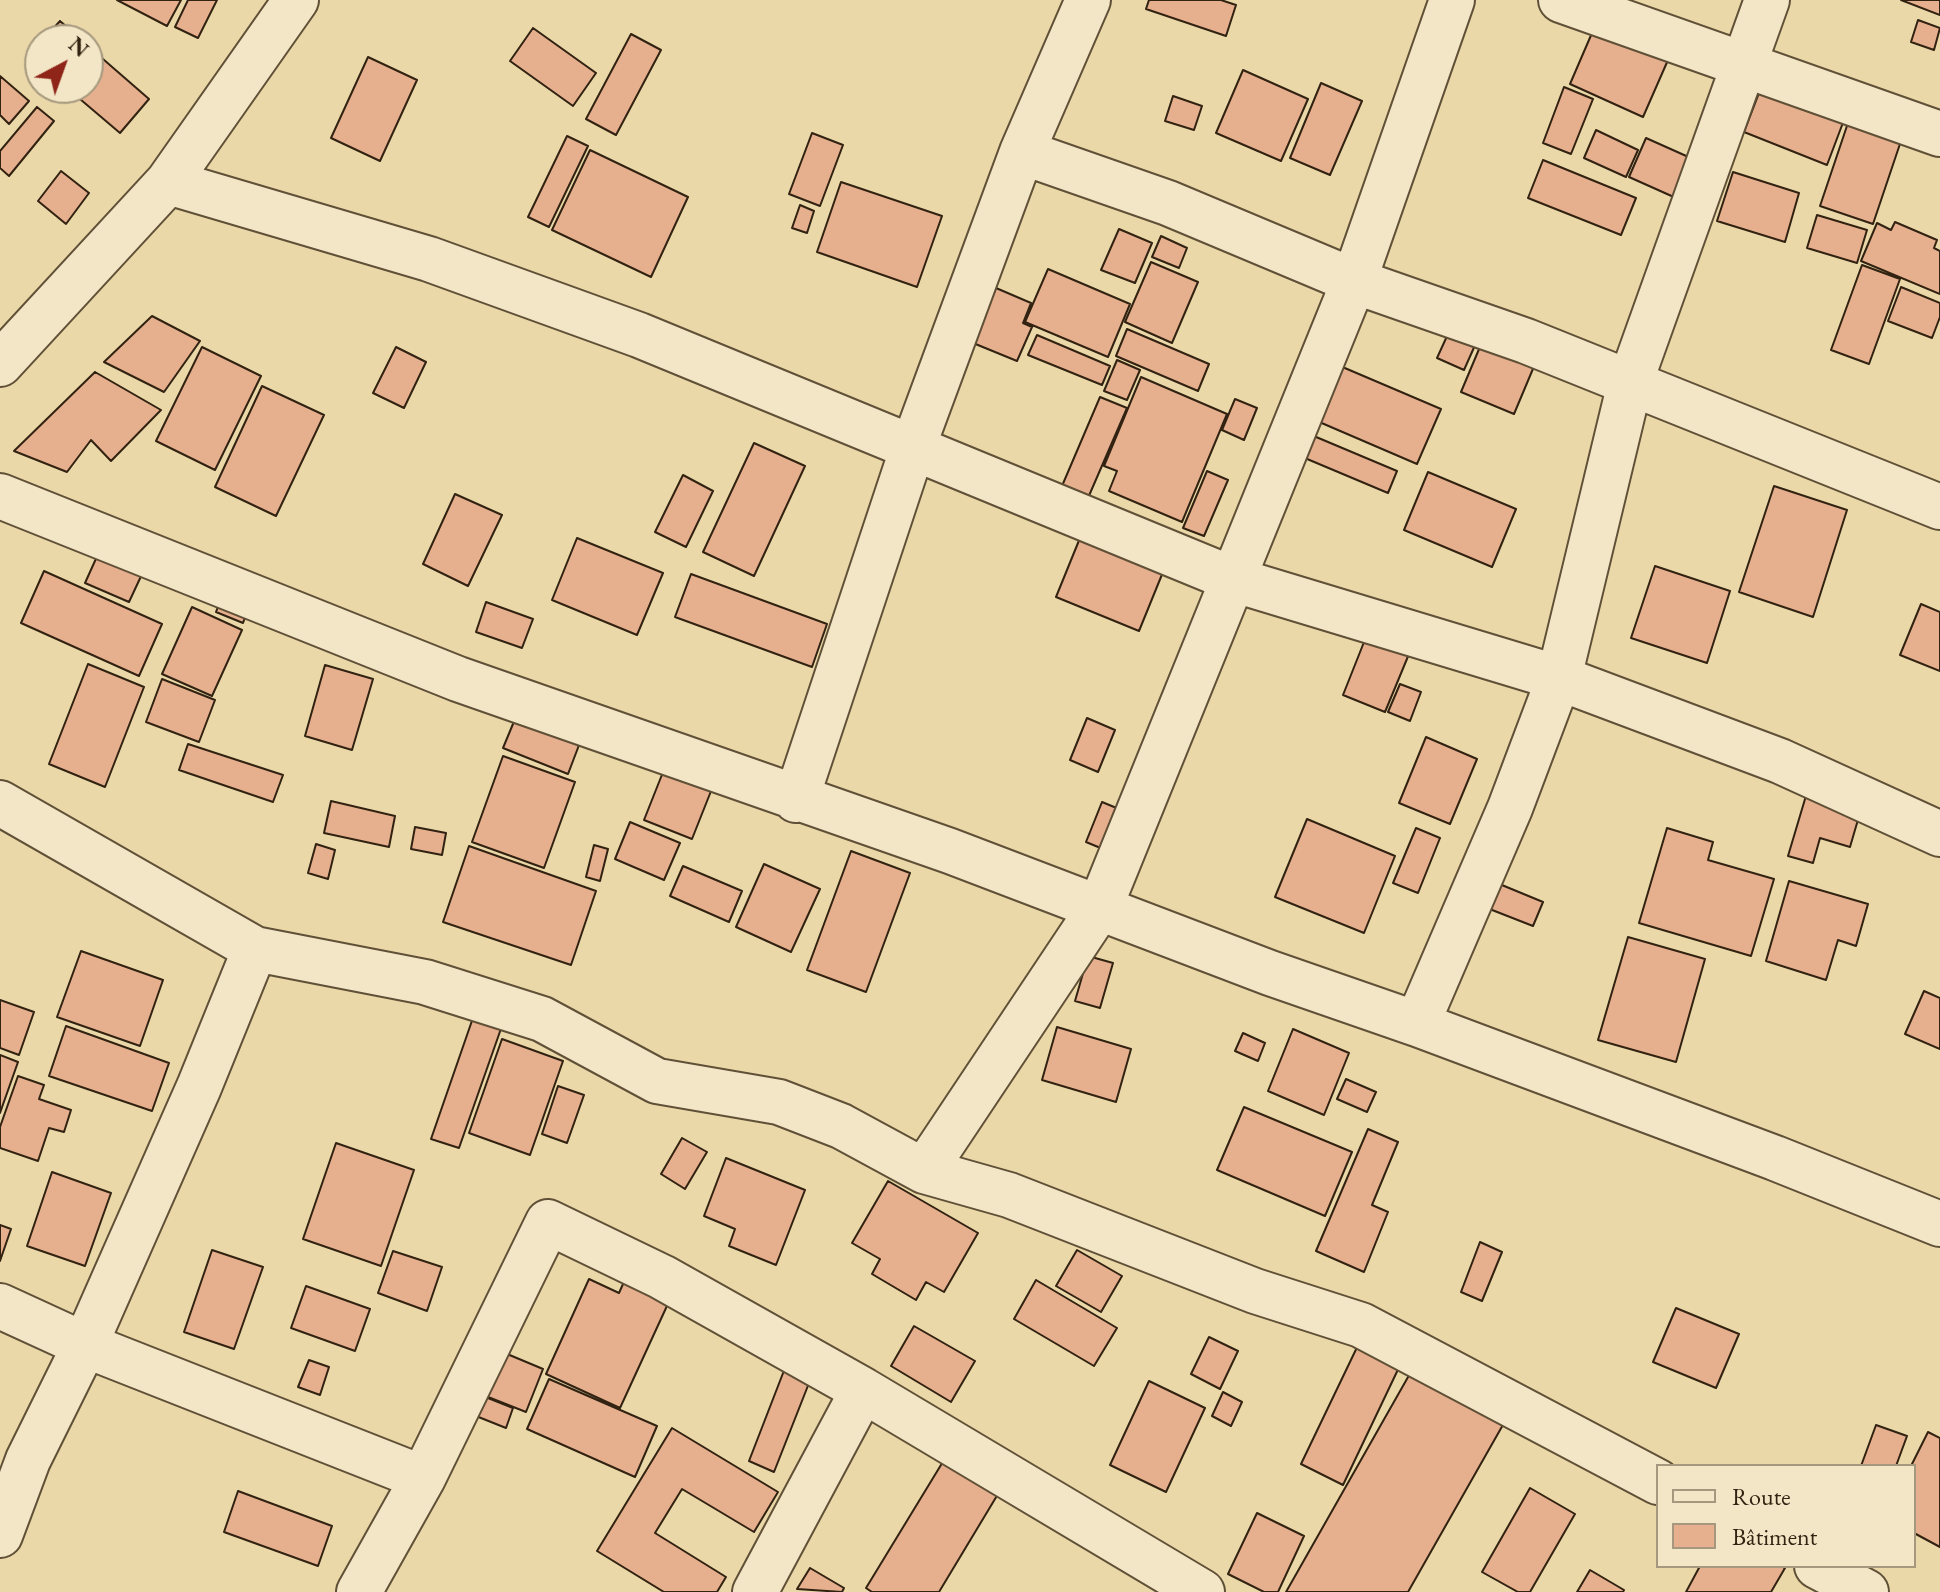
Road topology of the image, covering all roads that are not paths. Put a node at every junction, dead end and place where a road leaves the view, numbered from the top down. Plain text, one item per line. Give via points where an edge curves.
1 (296, 0) edge
2 (1088, 0) edge
3 (1452, 0) edge
4 (1561, 0) edge
5 (1767, 0) edge
6 (1742, 66) junction
7 (1940, 134) edge
8 (1022, 152) junction
9 (168, 182) junction
10 (1354, 281) junction
11 (0, 364) edge
12 (1630, 383) junction
13 (913, 447) junction
14 (0, 496) edge
15 (1940, 507) edge
16 (1235, 580) junction
17 (1559, 678) junction
18 (796, 800) junction
19 (0, 803) edge
20 (1940, 834) edge
21 (1100, 907) junction
22 (255, 949) junction
23 (1417, 1024) junction
24 (924, 1171) junction
25 (1940, 1224) edge
26 (0, 1306) edge
27 (85, 1345) junction
28 (863, 1390) junction
29 (423, 1478) junction
30 (1656, 1481) edge
31 (0, 1535) edge
32 (1821, 1568) edge
33 (359, 1592) edge
34 (755, 1592) edge
35 (1202, 1592) edge
36 (1866, 1592) edge

1 - 9 street
2 - 8 street
3 - 10 street
4 - 6 street
5 - 6 street
6 - 7 street
6 - 12 street
8 - 10 street via 1168,203
8 - 13 street
9 - 11 street
9 - 13 street via 444,264 639,335
10 - 12 street
10 - 16 street
12 - 15 street
12 - 17 street
13 - 16 street
13 - 18 street
14 - 18 street via 458,679
16 - 17 street
16 - 21 street
17 - 20 street via 1780,761
17 - 23 street via 1510,808
18 - 21 street
19 - 22 street
21 - 23 street
21 - 24 street
22 - 24 street via 425,982 542,1019 657,1081 779,1102 841,1126
22 - 27 street
23 - 25 street
24 - 30 street via 1009,1195 1255,1291 1361,1325
26 - 27 street
27 - 29 street
27 - 31 street via 28,1460
28 - 29 street via 662,1277 548,1222
28 - 34 street
28 - 35 street
29 - 33 street
32 - 36 street

